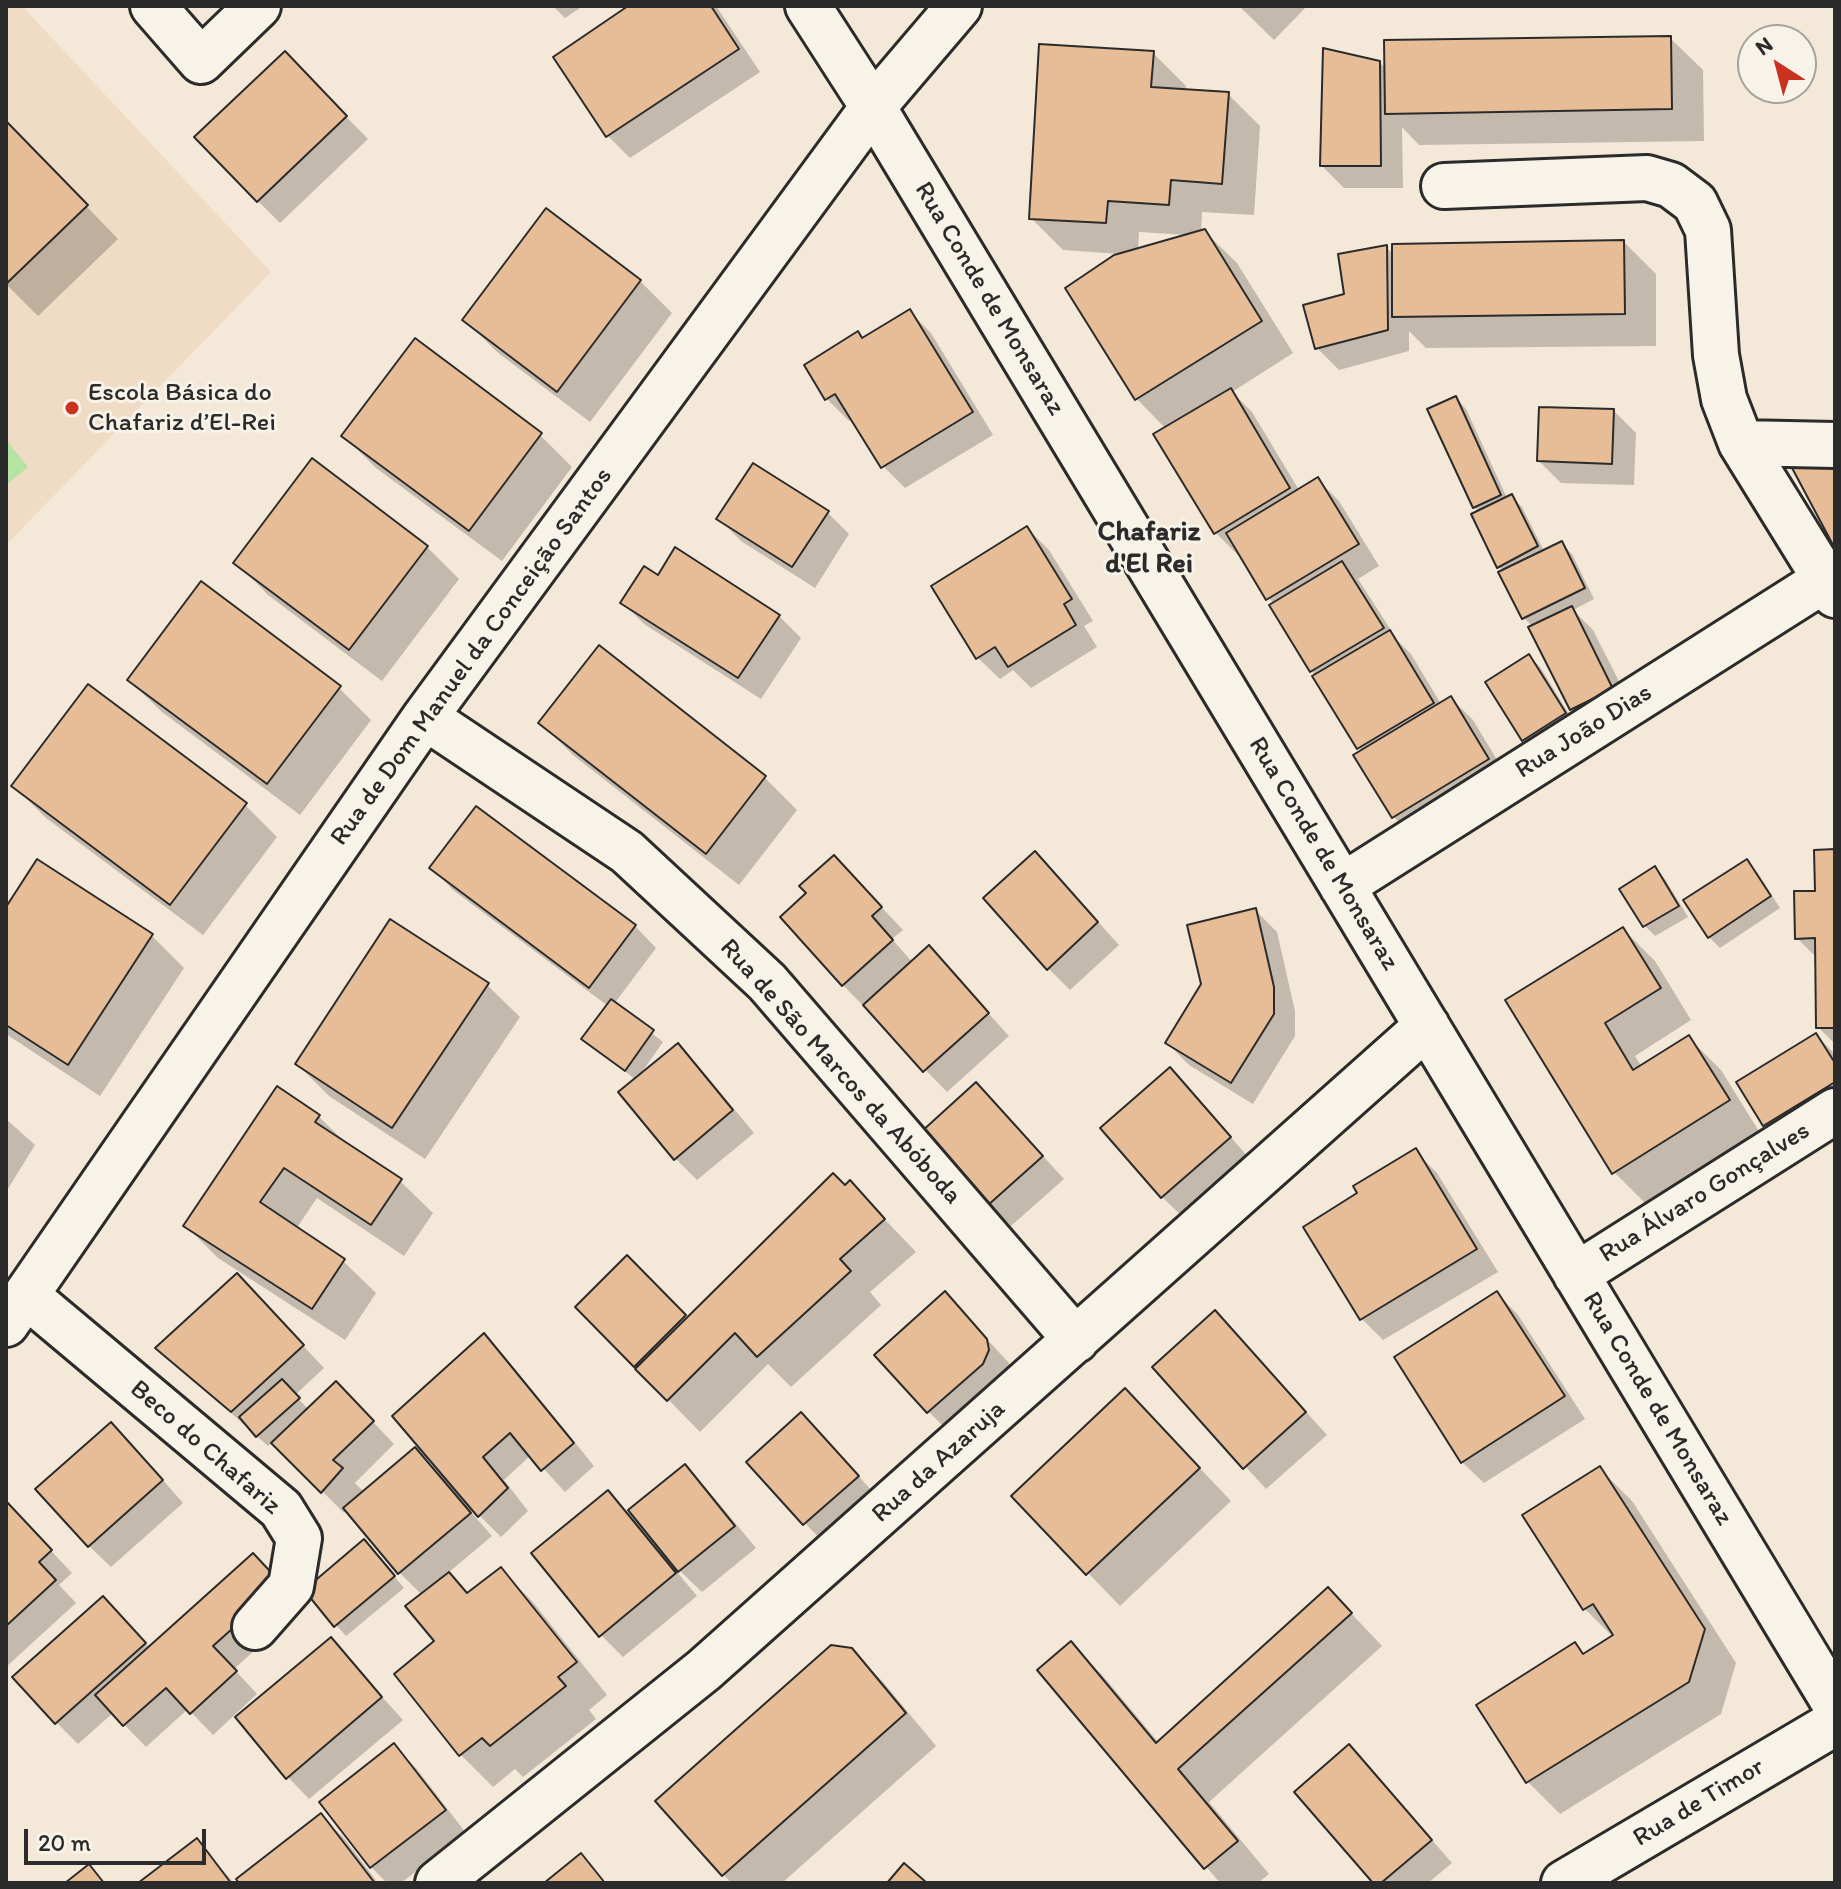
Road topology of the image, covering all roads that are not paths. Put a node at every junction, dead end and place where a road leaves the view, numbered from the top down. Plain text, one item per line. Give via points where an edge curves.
1 (153, 6) edge
2 (258, 6) edge
3 (808, 6) edge
4 (959, 6) edge
5 (873, 107) junction
6 (1444, 186) dead end
7 (1741, 443) junction
8 (1835, 445) edge
9 (1830, 587) edge
10 (425, 717) junction
11 (1342, 886) junction
12 (1427, 1026) junction
13 (1835, 1111) edge
14 (1576, 1275) junction
15 (16, 1310) edge
16 (1076, 1340) junction
17 (255, 1627) dead end
18 (1835, 1704) edge
19 (1835, 1723) edge
20 (438, 1883) edge
21 (1564, 1883) edge

1 - 2 street via 201,61
3 - 5 street, Rua Conde de Monsaraz
4 - 5 street, Rua de Dom Manuel da Conceição Santos
5 - 10 street, Rua de Dom Manuel da Conceição Santos
5 - 11 street, Rua Conde de Monsaraz
6 - 7 street via 1647,178 1671,185 1695,203 1708,230 1724,399
7 - 8 street
7 - 9 street
9 - 11 street, Rua João Dias
10 - 15 street, Rua de Dom Manuel da Conceição Santos
10 - 16 street, Rua de São Marcos da Abóboda via 627,852 747,962
11 - 12 street, Rua Conde de Monsaraz
12 - 14 street, Rua Conde de Monsaraz
12 - 16 street, Rua da Azaruja
13 - 14 street, Rua Álvaro Gonçalves
14 - 18 street, Rua Conde de Monsaraz
15 - 17 street, Beco do Chafariz via 281,1509 299,1538 291,1586
16 - 20 street, Rua da Azaruja via 704,1670
19 - 21 street, Rua de Timor

